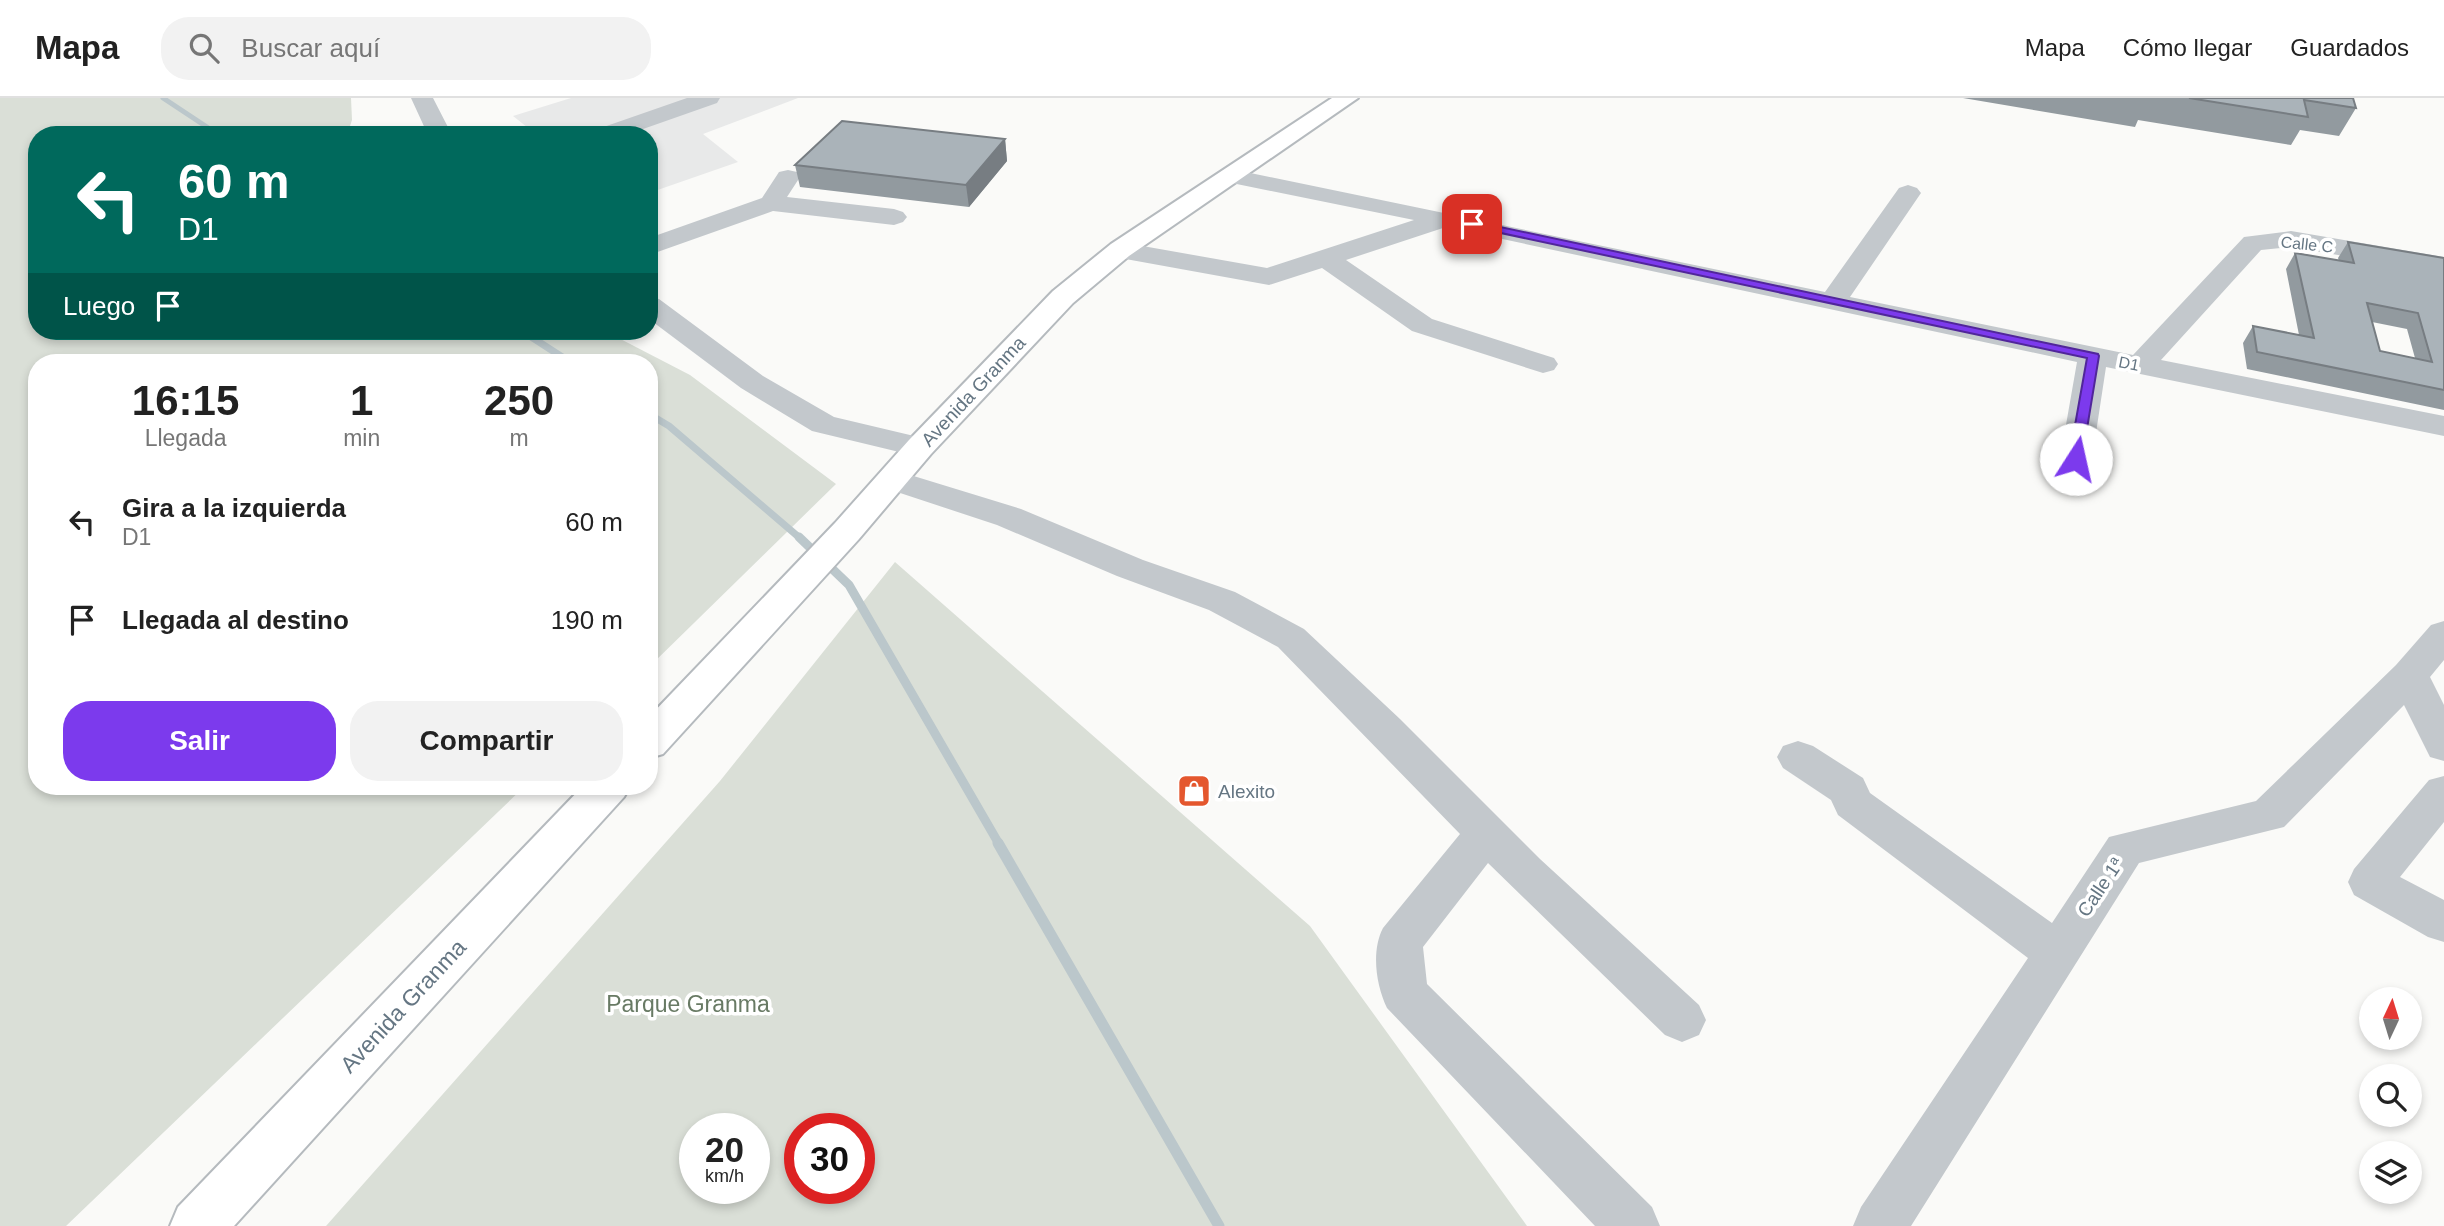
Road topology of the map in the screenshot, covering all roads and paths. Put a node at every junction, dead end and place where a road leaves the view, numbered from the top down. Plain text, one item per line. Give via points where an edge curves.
1 (422, 98) edge
2 (709, 98) edge
3 (1347, 98) edge
4 (436, 126) edge
5 (629, 126) edge
6 (1231, 176) junction
7 (788, 177) dead end
8 (1908, 193) dead end
9 (771, 203) junction
10 (894, 217) dead end
11 (1446, 219) junction
12 (658, 244) edge
13 (1120, 250) junction
14 (1326, 259) junction
15 (2444, 265) edge
16 (1833, 301) junction
17 (658, 312) edge
18 (2093, 356) junction
19 (1543, 365) dead end
20 (2140, 365) junction
21 (2444, 426) edge
22 (920, 447) junction
23 (2076, 459) dead end
24 (894, 480) junction
25 (2444, 634) edge
26 (2410, 675) junction
27 (658, 733) edge
28 (2444, 746) edge
29 (1798, 757) dead end
30 (2444, 792) edge
31 (601, 795) edge
32 (1487, 833) junction
33 (2444, 923) edge
34 (2056, 953) junction
35 (1682, 1020) dead end
36 (197, 1226) edge
37 (1633, 1226) edge
38 (1880, 1226) edge

1 - 4 street
2 - 5 street
3 - 6 main road, Avenida Granma
6 - 11 street, D1
6 - 13 main road, Avenida Granma
7 - 9 street
8 - 16 street
9 - 10 street
9 - 12 street
11 - 14 street
11 - 16 street, D1
13 - 14 street via 1269,277
13 - 22 main road, Avenida Granma via 1063,297
14 - 19 street via 1422,325
15 - 20 street, Calle C via 2291,239 2253,243
16 - 18 street, D1
17 - 22 street via 752,382 823,424
18 - 20 street, D1
18 - 23 street
20 - 21 street, D1
22 - 24 main road, Avenida Granma
24 - 27 main road, Avenida Granma
24 - 32 street via 1009,517 1117,564 1222,601 1291,638
25 - 26 street, Calle 1ª
26 - 28 street
26 - 34 street, Calle 1ª via 2269,815 2125,849
29 - 34 street via 1848,790 1853,803
30 - 33 street via 2370,882
31 - 36 main road, Avenida Granma
32 - 35 street
32 - 37 street via 1399,942 1404,993
34 - 38 street, Calle 1ª

